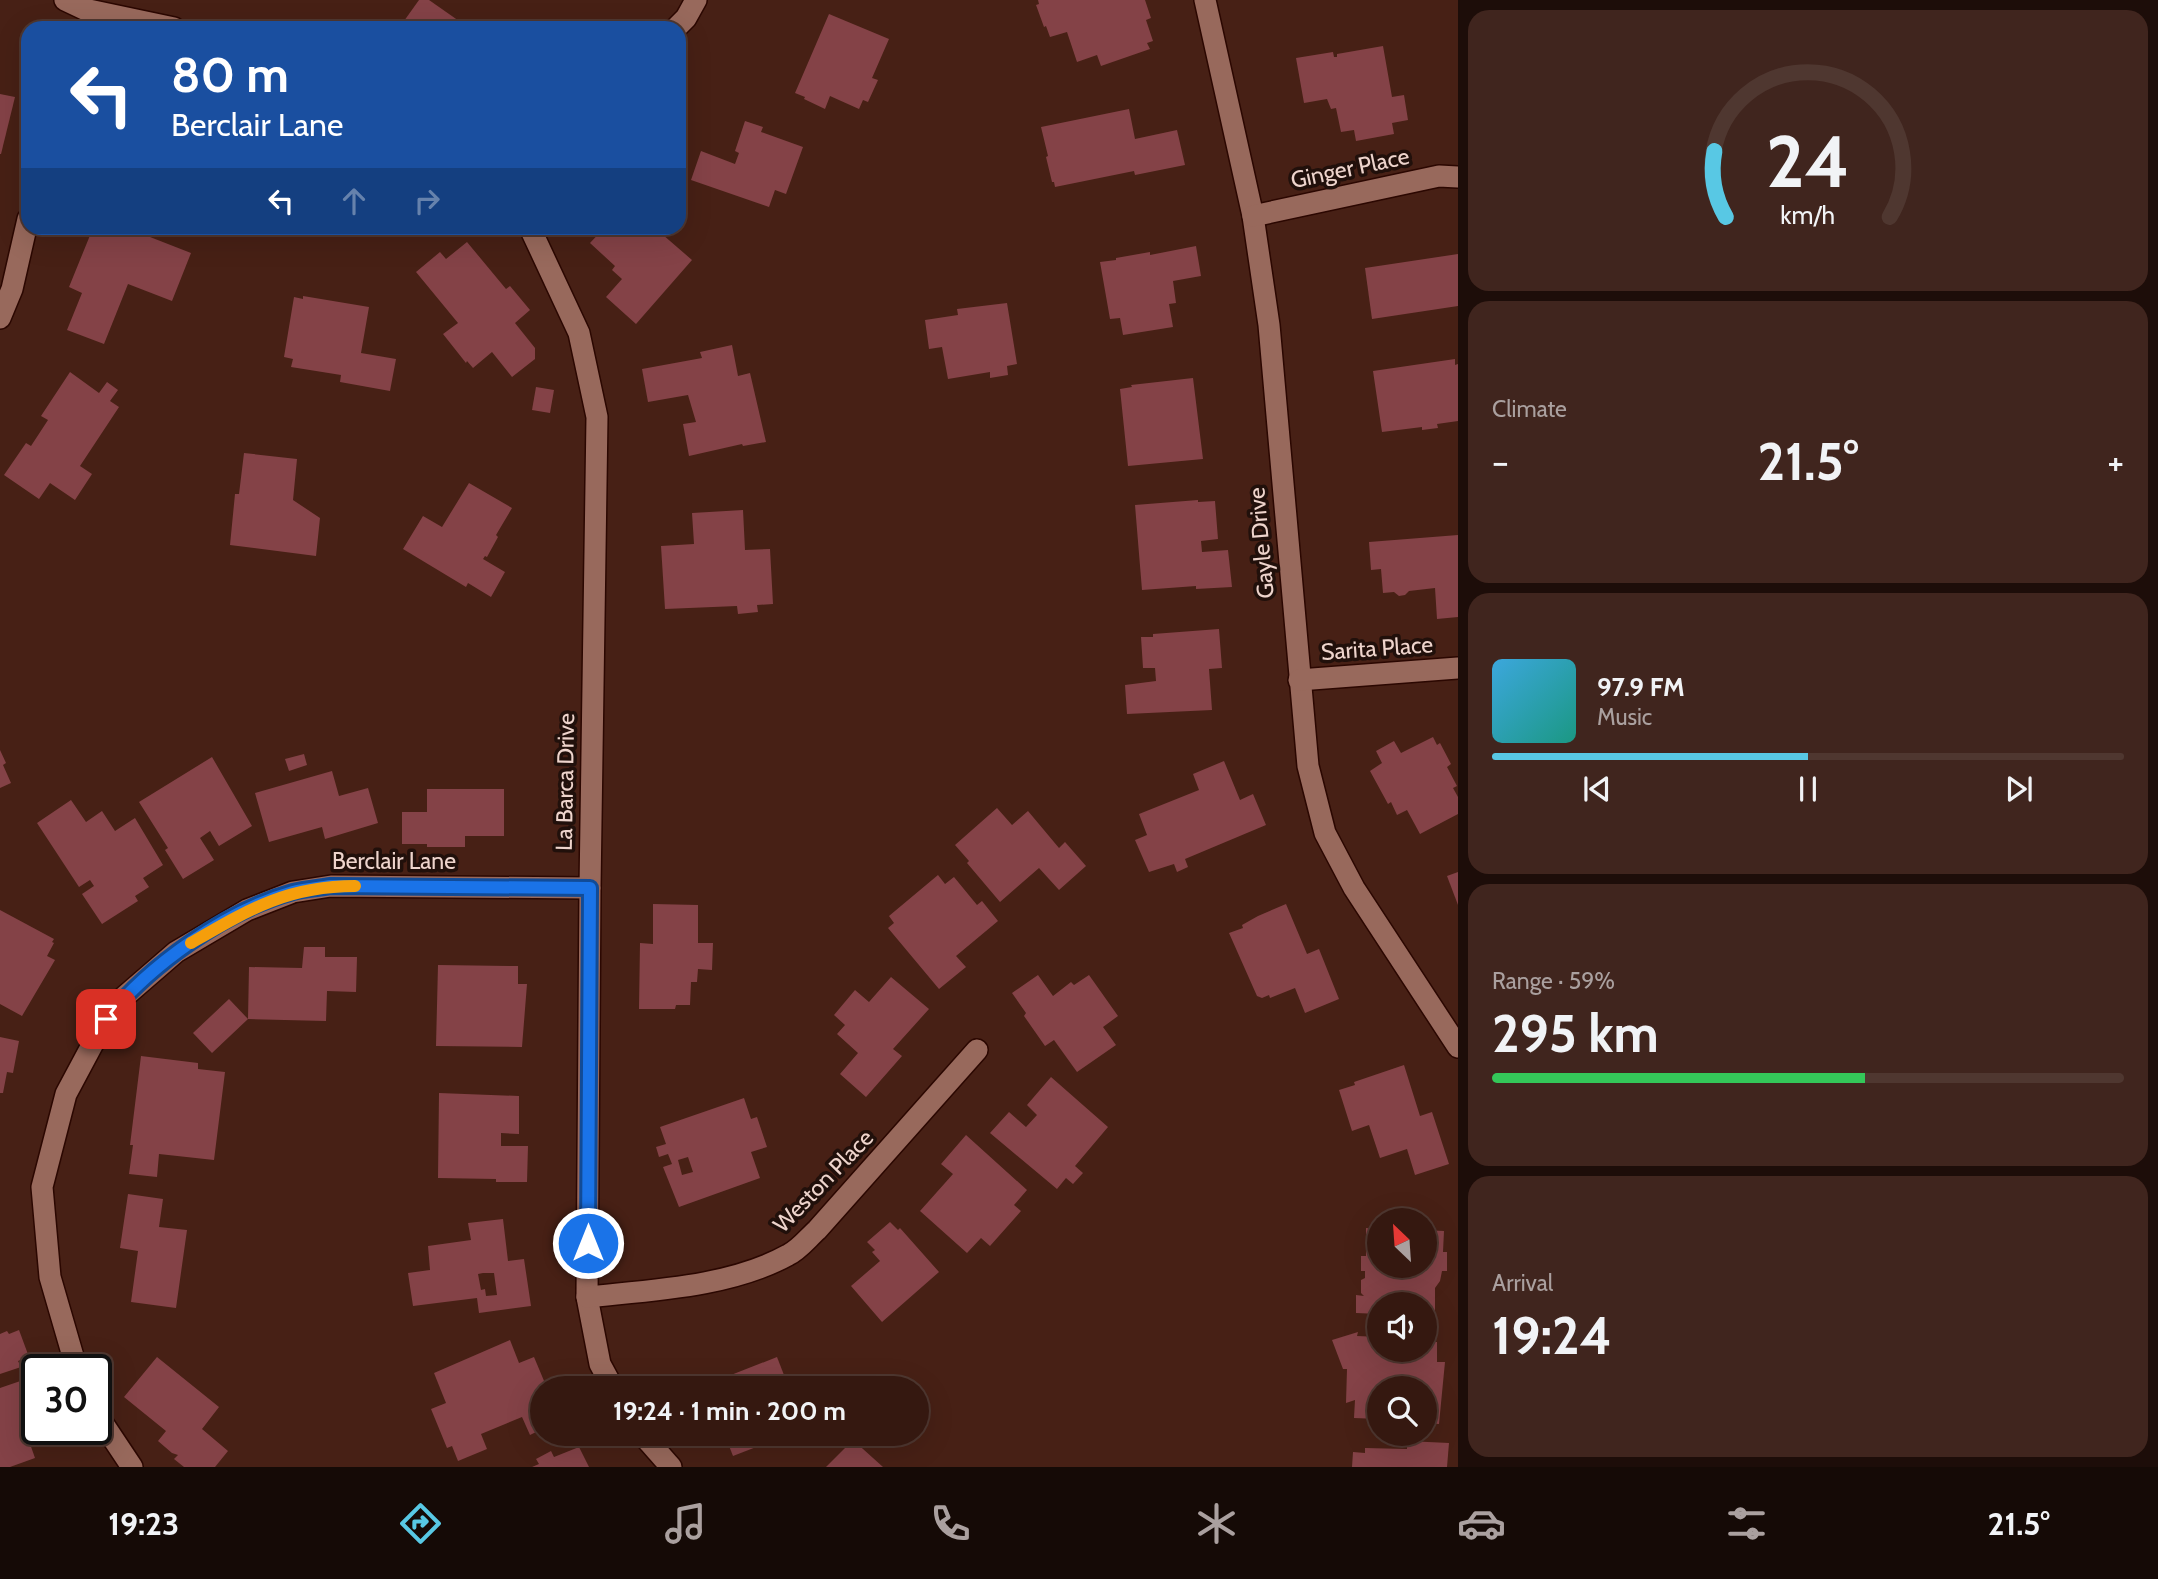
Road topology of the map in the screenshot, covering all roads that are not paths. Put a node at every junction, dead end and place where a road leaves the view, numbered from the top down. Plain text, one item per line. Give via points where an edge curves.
1 (696, 0) edge
2 (1205, 0) edge
3 (76, 12) edge
4 (131, 21) edge
5 (683, 21) edge
6 (1458, 177) edge
7 (1253, 216) junction
8 (24, 235) edge
9 (533, 235) edge
10 (0, 318) edge
11 (1458, 668) edge
12 (1299, 680) junction
13 (590, 888) junction
14 (1458, 1047) edge
15 (977, 1051) dead end
16 (587, 1297) junction
17 (72, 1354) edge
18 (606, 1376) edge
19 (112, 1437) edge
20 (652, 1446) edge
21 (132, 1467) edge
22 (671, 1467) edge

1 - 5 street
2 - 7 street, Gayle Drive
3 - 4 street
6 - 7 street, Ginger Place via 1439,176
7 - 12 street, Gayle Drive via 1269,325
8 - 10 street
9 - 13 street, La Barca Drive via 579,333 597,417
11 - 12 street, Sarita Place
12 - 14 street, Gayle Drive via 1308,766 1325,833 1354,888
13 - 16 street, La Barca Drive
13 - 17 street, Berclair Lane via 331,886 293,892 247,910 176,952 124,997 106,1019 66,1094 42,1186 50,1278
15 - 16 street, Weston Place via 790,1255 752,1271 684,1287
16 - 18 street, La Barca Drive
19 - 21 street
20 - 22 street

